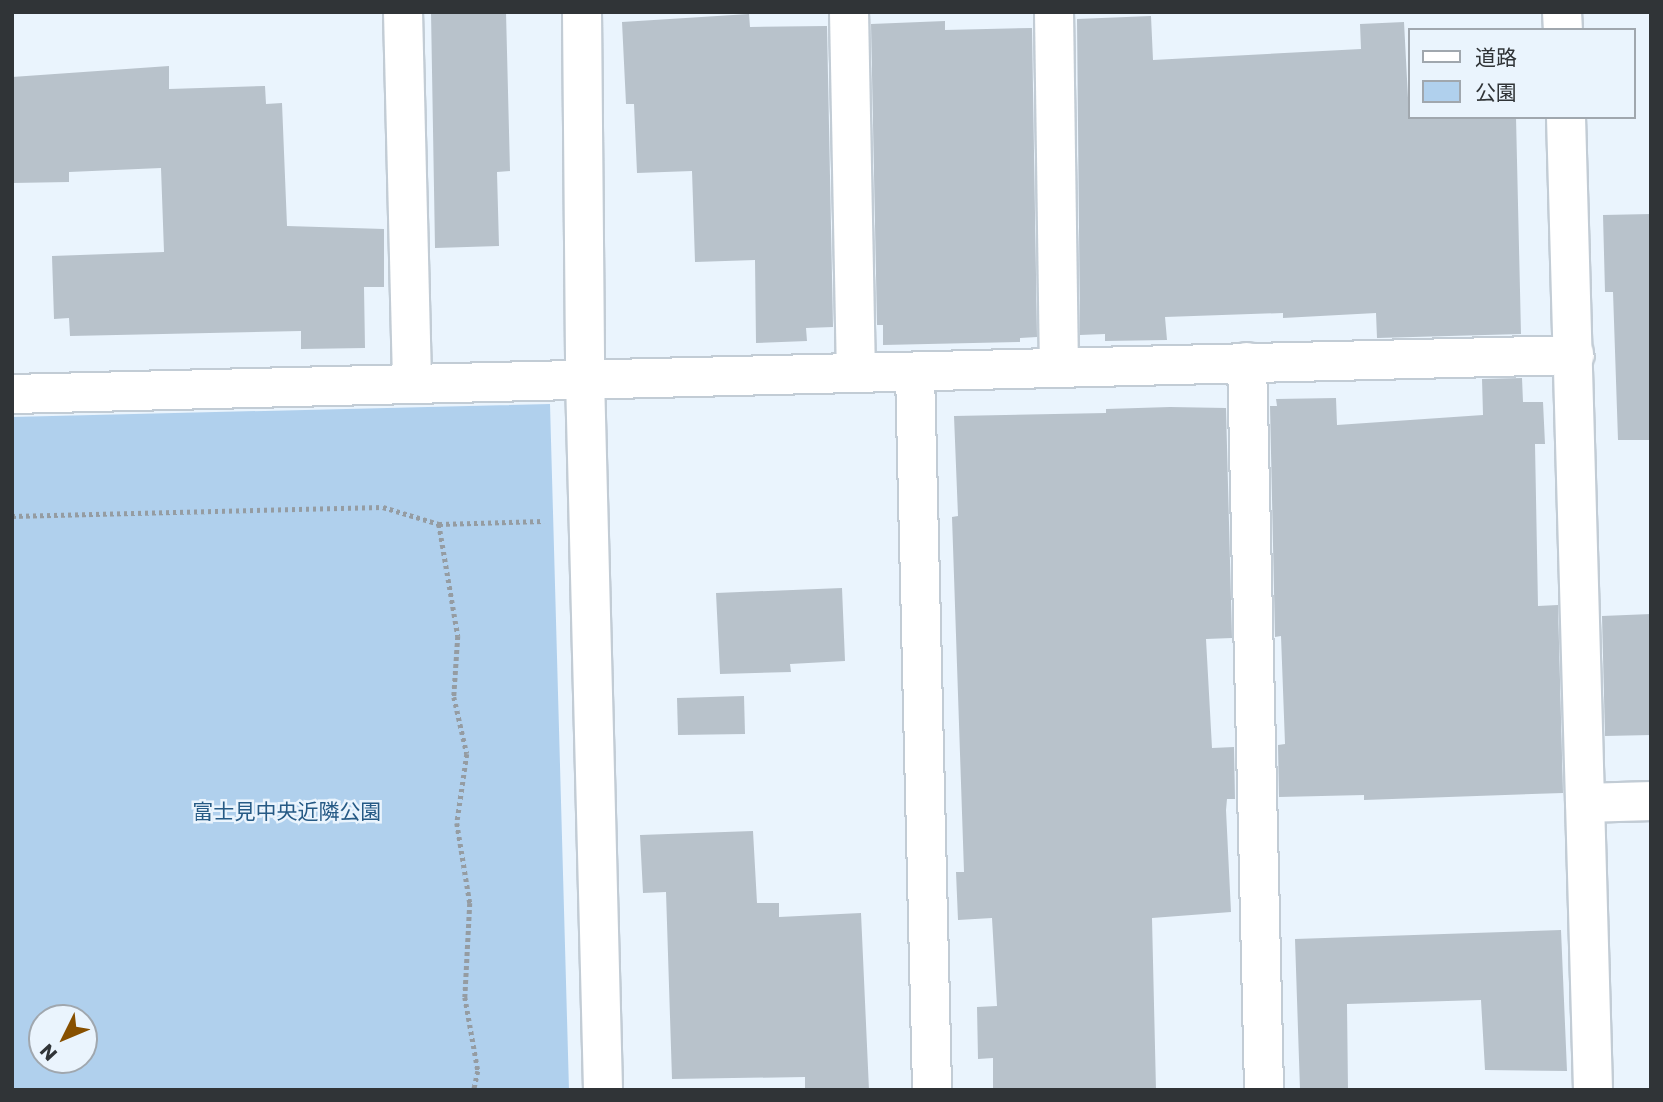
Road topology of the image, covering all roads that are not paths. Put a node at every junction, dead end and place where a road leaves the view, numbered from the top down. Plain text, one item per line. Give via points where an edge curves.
1 (403, 12) edge
2 (582, 12) edge
3 (849, 12) edge
4 (1055, 12) edge
5 (1566, 119) edge
6 (1575, 355) junction
7 (1247, 362) junction
8 (1059, 366) junction
9 (856, 372) junction
10 (915, 372) junction
11 (585, 378) junction
12 (412, 384) junction
13 (12, 394) edge
14 (1651, 801) edge
15 (1585, 803) junction
16 (603, 1090) edge
17 (932, 1090) edge
18 (1264, 1090) edge
19 (1592, 1090) edge

1 - 12 street
2 - 11 street
3 - 9 street
4 - 8 street
5 - 6 street
6 - 7 street
6 - 15 street
7 - 8 street
7 - 18 street
8 - 10 street
9 - 10 street
9 - 11 street
10 - 17 street
11 - 12 street
11 - 16 street
12 - 13 street
14 - 15 street
15 - 19 street

